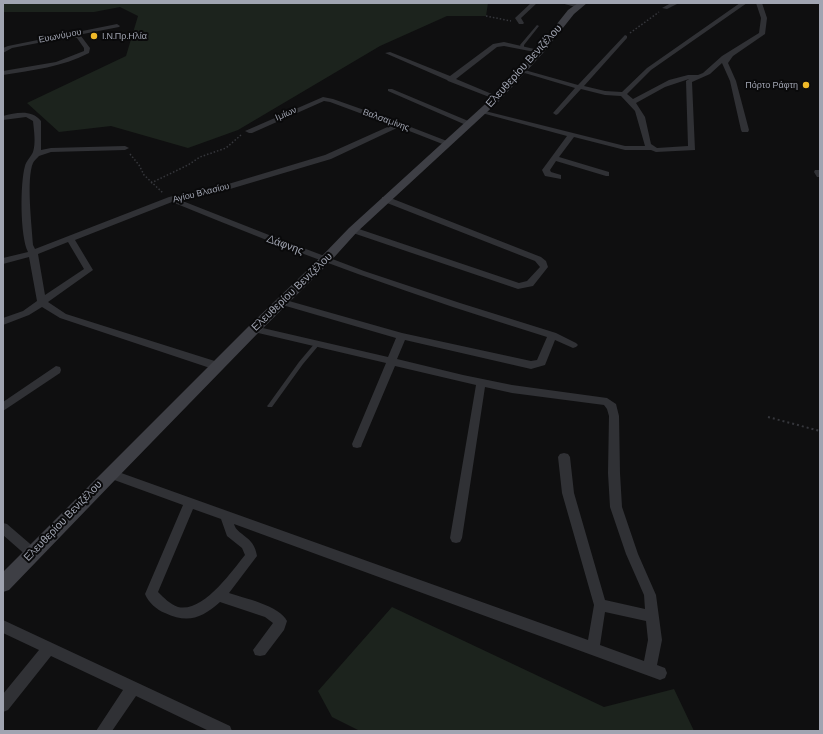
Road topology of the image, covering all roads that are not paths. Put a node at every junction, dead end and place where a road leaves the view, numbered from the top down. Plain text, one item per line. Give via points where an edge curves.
1 (534, 3) edge
2 (564, 3) edge
3 (676, 3) edge
4 (744, 3) edge
5 (759, 3) edge
6 (581, 5) edge
7 (665, 8) road end
8 (521, 23) dead end
9 (117, 26) dead end
10 (538, 26) dead end
11 (69, 34) junction
12 (625, 37) road end
13 (523, 48) junction
14 (4, 50) edge
15 (540, 52) junction
16 (388, 53) dead end
17 (731, 55) junction
18 (524, 68) junction
19 (3, 73) edge
20 (699, 76) junction
21 (450, 80) junction
22 (580, 87) junction
23 (390, 90) dead end
24 (623, 94) junction
25 (497, 98) junction
26 (324, 99) joint
27 (633, 102) junction
28 (481, 112) junction
29 (556, 113) dead end
30 (3, 118) edge
31 (469, 123) junction
32 (400, 124) junction
33 (745, 130) dead end
34 (248, 131) road end
35 (571, 136) junction
36 (448, 143) junction
37 (125, 148) road end
38 (651, 148) junction
39 (36, 154) junction
40 (554, 158) junction
41 (606, 174) dead end
42 (558, 177) dead end
43 (172, 200) junction
44 (385, 200) junction
45 (353, 230) junction
46 (70, 238) junction
47 (33, 253) junction
48 (325, 260) junction
49 (3, 261) edge
50 (42, 302) junction
51 (282, 302) junction
52 (3, 322) edge
53 (254, 329) junction
54 (402, 336) junction
55 (553, 336) junction
56 (317, 344) junction
57 (573, 344) dead end
58 (390, 361) junction
59 (217, 366) junction
60 (56, 370) dead end
61 (481, 383) junction
62 (270, 406) dead end
63 (3, 407) edge
64 (357, 444) dead end
65 (564, 457) dead end
66 (110, 474) junction
67 (190, 503) junction
68 (226, 516) junction
69 (3, 528) edge
70 (456, 538) dead end
71 (32, 553) junction
72 (3, 584) edge
73 (218, 595) junction
74 (600, 605) junction
75 (652, 616) junction
76 (3, 626) edge
77 (49, 648) junction
78 (593, 648) junction
79 (260, 650) dead end
80 (133, 688) junction
81 (3, 705) edge
82 (216, 729) edge
83 (103, 731) edge

1 - 8 street via 518,18
2 - 6 street
3 - 7 street
4 - 24 street via 649,69
5 - 17 street via 765,21 762,34
6 - 15 street, Ελευθερίου Βενιζέλου via 566,18
9 - 11 street, Ευωνύμου
10 - 13 lane via 528,36 522,45
11 - 14 street, Ευωνύμου
11 - 19 street via 79,37 87,52 63,62
12 - 22 street
13 - 15 street
13 - 21 street via 495,45
15 - 18 street, Ελευθερίου Βενιζέλου
16 - 21 street
17 - 20 street via 725,56 717,66
17 - 33 street via 725,64 733,82
18 - 22 street
18 - 25 street, Ελευθερίου Βενιζέλου
20 - 27 street via 681,78
20 - 38 street via 689,81 692,148
21 - 25 street
22 - 24 street
22 - 29 street
23 - 31 street
24 - 27 street
25 - 28 street, Ελευθερίου Βενιζέλου
26 - 32 street, Βαλσαμίνης
26 - 34 street, Ιμίων
27 - 38 street via 643,120 648,145
28 - 31 street, Ελευθερίου Βενιζέλου
28 - 35 street
30 - 39 street via 25,115 35,118 39,136
31 - 36 street, Ελευθερίου Βενιζέλου
32 - 36 street, Βαλσαμίνης
32 - 43 street, Αγίου Βλασίου via 328,157 227,187
35 - 38 street via 625,148
35 - 40 street
36 - 44 street, Ελευθερίου Βενιζέλου
37 - 39 street via 51,150
39 - 47 street via 29,164 26,206 29,245
40 - 41 street
40 - 42 street via 546,170 548,174
43 - 46 street, Αγίου Βλασίου
43 - 48 street, Δάφνης
44 - 45 street, Ελευθερίου Βενιζέλου
44 - 45 street via 538,259 544,267 531,284 518,286
45 - 48 street, Ελευθερίου Βενιζέλου
46 - 47 street, Αγίου Βλασίου
46 - 50 street via 89,270
47 - 49 street, Αγίου Βλασίου
47 - 50 street
48 - 51 street, Ελευθερίου Βενιζέλου
48 - 55 street, Δάφνης via 397,287
50 - 52 street via 26,314
50 - 59 street via 63,316
51 - 53 street, Ελευθερίου Βενιζέλου
51 - 54 street
53 - 56 street
53 - 59 street, Ελευθερίου Βενιζέλου
54 - 55 street via 531,365 541,362
54 - 58 street
55 - 57 street, Δάφνης
56 - 58 street
56 - 62 lane
58 - 61 street
58 - 64 street
59 - 66 street, Ελευθερίου Βενιζέλου
60 - 63 street
61 - 70 street
61 - 75 street via 607,402 612,407 616,507 632,554 650,595
65 - 74 street via 568,493
66 - 67 street
66 - 71 street, Ελευθερίου Βενιζέλου
67 - 68 street
67 - 73 street via 151,594 168,609 182,614 199,611
68 - 73 street via 230,531 245,541 251,549 251,556
68 - 78 street
69 - 71 street
71 - 72 street, Ελευθερίου Βενιζέλου
73 - 79 street via 269,613 280,620 279,626
74 - 75 street
74 - 78 street
75 - 78 street via 655,640 654,671
76 - 77 street
77 - 80 street
77 - 81 street
80 - 82 street
80 - 83 street

